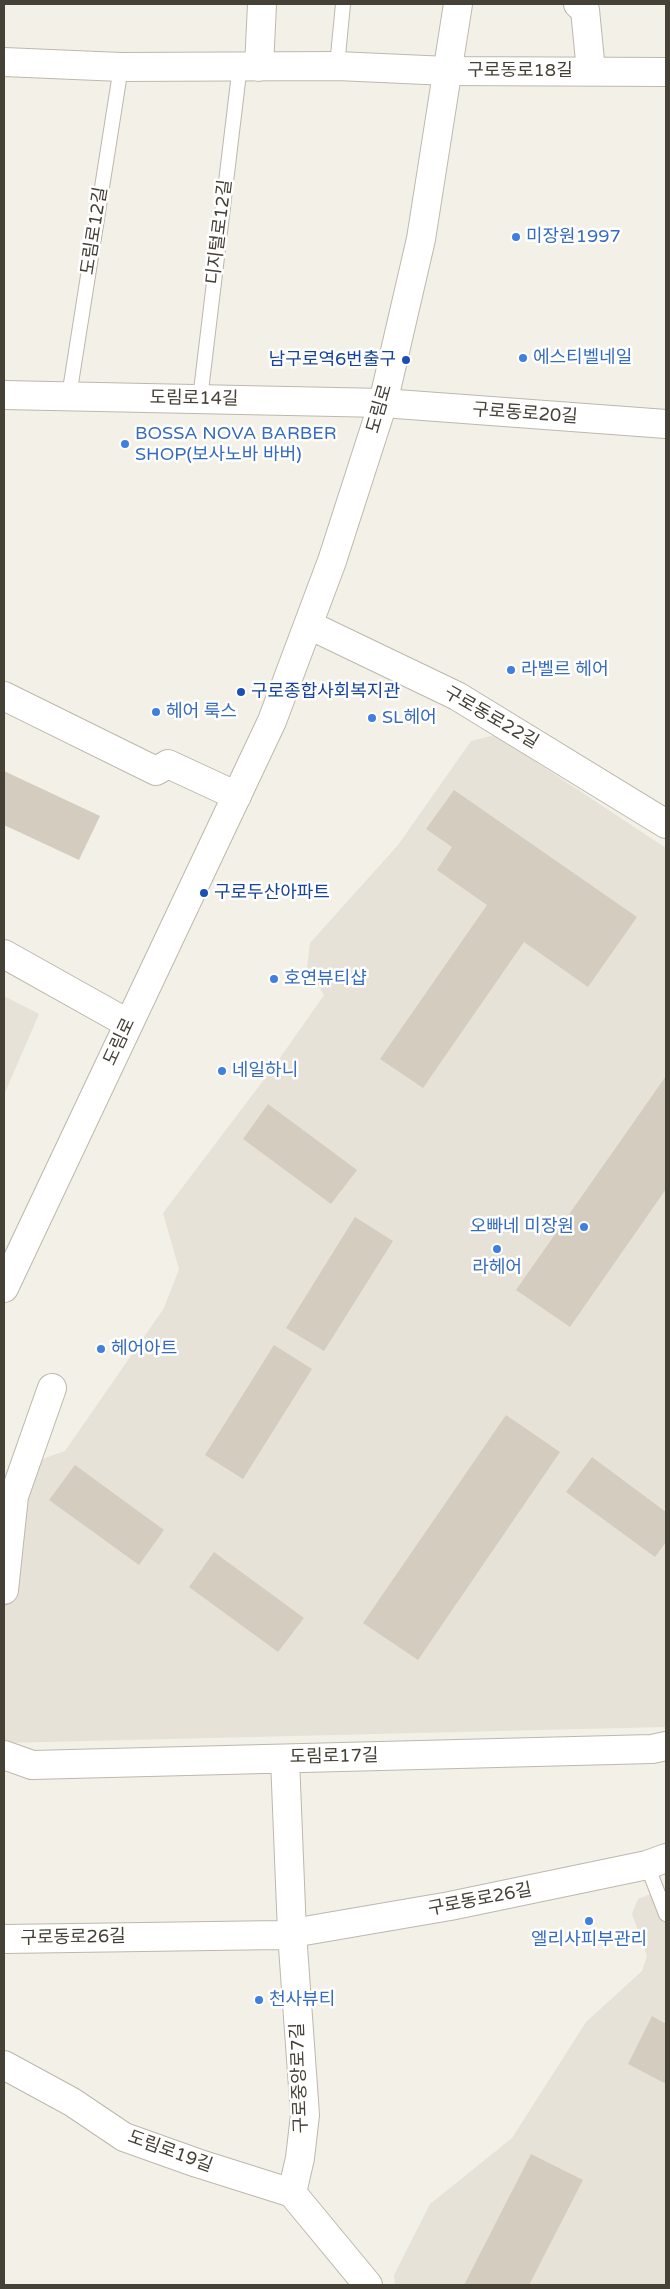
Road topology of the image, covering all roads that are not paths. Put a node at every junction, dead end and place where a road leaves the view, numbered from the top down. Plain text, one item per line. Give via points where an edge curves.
1 (262, 4) edge
2 (343, 4) edge
3 (458, 4) edge
4 (578, 4) edge
5 (4, 62) edge
6 (249, 66) junction
7 (338, 66) junction
8 (121, 67) junction
9 (448, 71) junction
10 (591, 71) junction
11 (666, 72) edge
12 (4, 394) edge
13 (69, 396) junction
14 (200, 399) junction
15 (383, 403) junction
16 (666, 424) edge
17 (309, 625) junction
18 (4, 696) edge
19 (237, 796) junction
20 (666, 824) edge
21 (4, 954) edge
22 (129, 1024) junction
23 (4, 1288) edge
24 (52, 1388) dead end
25 (4, 1590) edge
26 (666, 1746) edge
27 (4, 1755) edge
28 (285, 1758) junction
29 (657, 1862) edge
30 (666, 1914) edge
31 (292, 1933) junction
32 (4, 1939) edge
33 (4, 2065) edge
34 (292, 2193) junction
35 (368, 2285) edge

1 - 6 street
2 - 7 lane
3 - 9 street, 도림로
4 - 10 street, 구로동로18길 via 585,10
5 - 8 street
6 - 7 street
6 - 8 street
6 - 14 lane, 디지털로12길
7 - 9 street
8 - 13 lane, 도림로12길
9 - 10 street, 구로동로18길
9 - 15 street, 도림로 via 421,240
10 - 11 street, 구로동로18길
12 - 13 street, 도림로14길
13 - 14 street, 도림로14길
14 - 15 street, 도림로14길
15 - 16 street, 구로동로20길
15 - 17 street, 도림로
17 - 19 street, 도림로 via 272,721
17 - 20 street, 구로동로22길 via 458,696
18 - 19 street via 156,771 168,764
19 - 22 street, 도림로
21 - 22 street
22 - 23 street, 도림로
24 - 25 street via 14,1496
26 - 28 street, 도림로17길 via 652,1749
27 - 28 street, 도림로17길 via 32,1765
28 - 31 street
29 - 30 lane
29 - 31 street, 구로동로26길 via 450,1906
31 - 32 street, 구로동로26길
31 - 34 street, 구로중앙로7길 via 305,2116
33 - 34 street, 도림로19길 via 72,2102 124,2137
34 - 35 street

